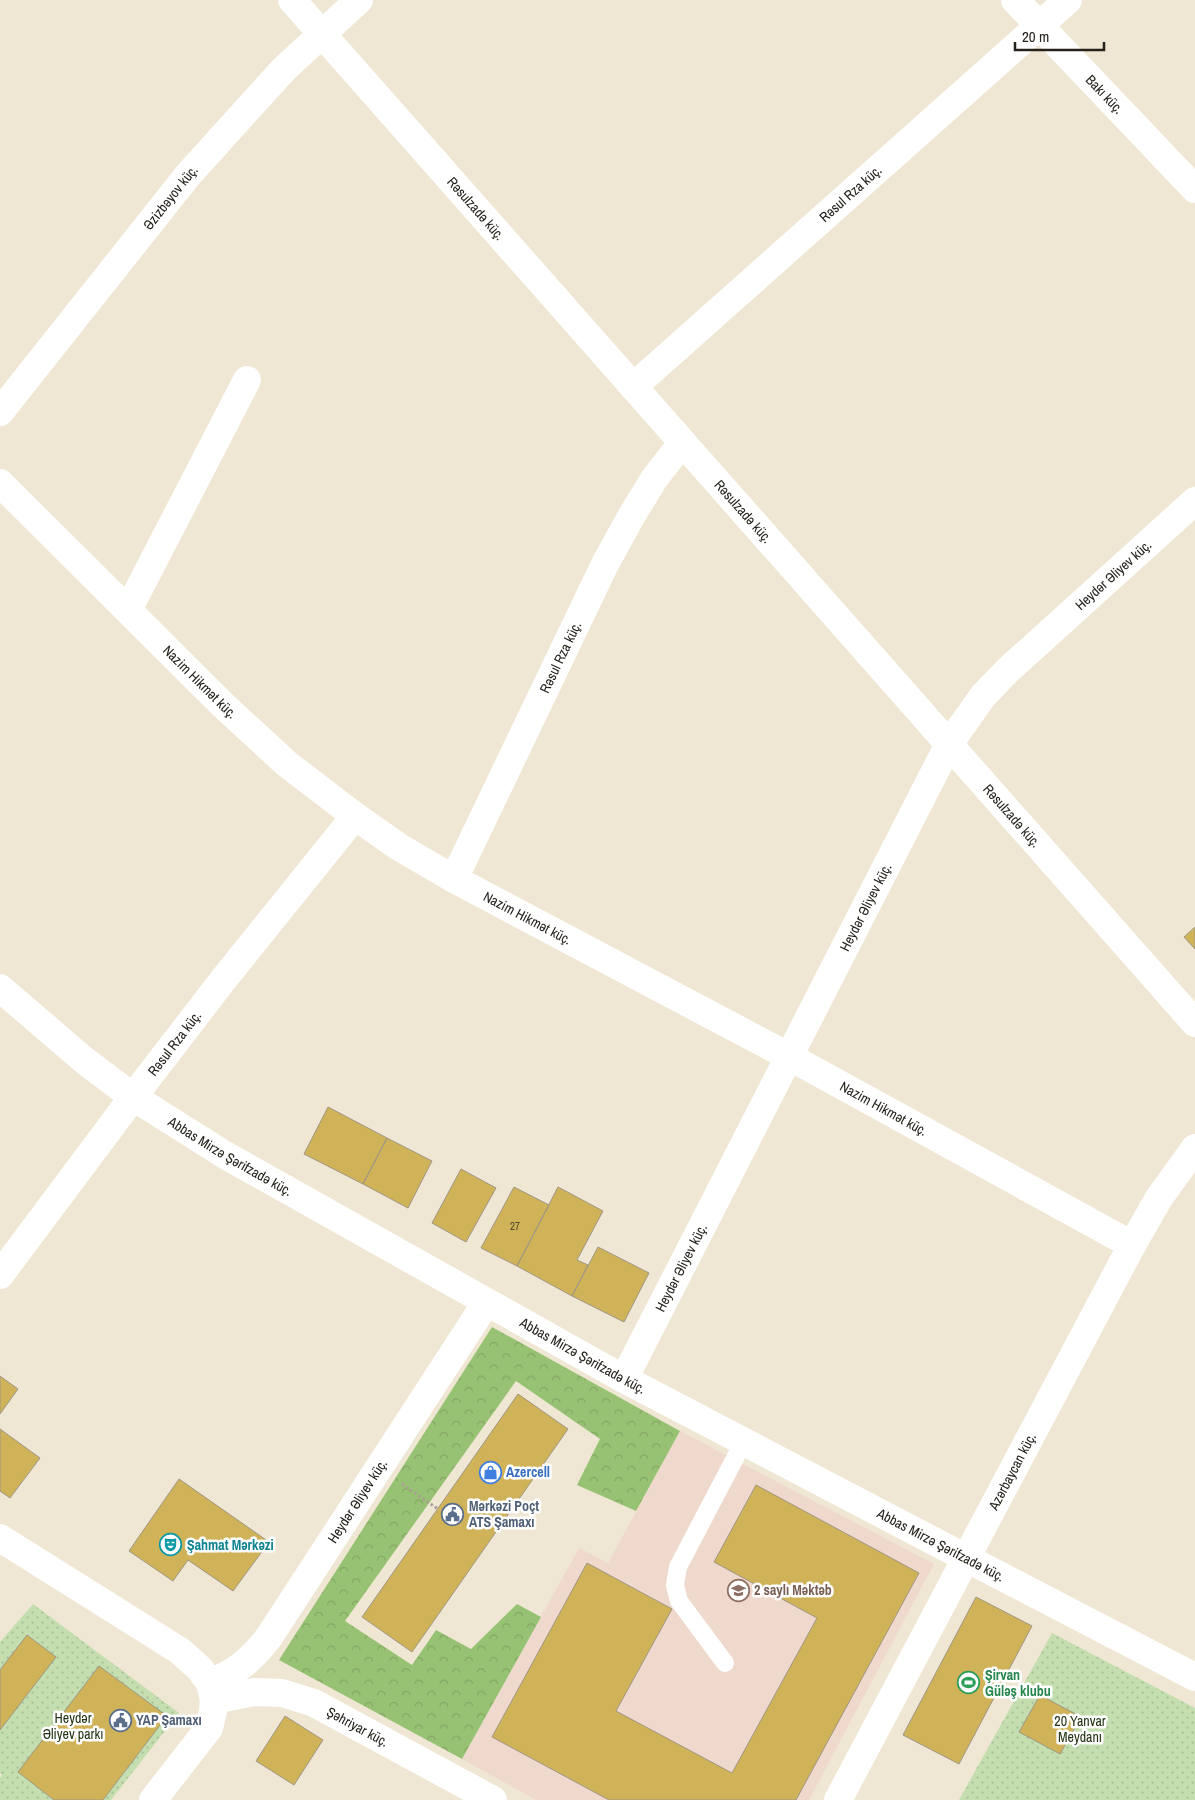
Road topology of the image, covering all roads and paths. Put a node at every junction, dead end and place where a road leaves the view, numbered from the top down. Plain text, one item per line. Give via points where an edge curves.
1 (292, 0) edge
2 (359, 0) edge
3 (1015, 0) edge
4 (1068, 0) edge
5 (1039, 25) junction
6 (322, 34) junction
7 (1195, 189) edge
8 (247, 380) dead end
9 (633, 387) junction
10 (0, 412) edge
11 (682, 443) junction
12 (0, 483) edge
13 (1195, 501) edge
14 (128, 610) junction
15 (949, 744) junction
16 (355, 816) junction
17 (454, 879) junction
18 (0, 988) edge
19 (1195, 1023) edge
20 (790, 1057) junction
21 (133, 1097) junction
22 (1195, 1148) edge
23 (1132, 1245) junction
24 (0, 1275) edge
25 (486, 1303) junction
26 (624, 1379) junction
27 (744, 1441) junction
28 (378, 1469) junction
29 (438, 1508) dead end
30 (2, 1543) edge
31 (966, 1558) junction
32 (725, 1663) dead end
33 (1195, 1677) edge
34 (212, 1691) junction
35 (153, 1800) edge
36 (493, 1800) edge
37 (838, 1800) edge

1 - 6 street, Rəsulzadə küç.
2 - 6 street, Əzizbəyov küç.
3 - 5 street, Bakı küç.
4 - 5 street, Rəsul Rza küç.
5 - 7 street, Bakı küç.
5 - 9 street, Rəsul Rza küç.
6 - 9 street, Rəsulzadə küç.
6 - 10 street, Əzizbəyov küç. via 284,70 188,175
8 - 14 street
9 - 11 street, Rəsulzadə küç.
11 - 15 street, Rəsulzadə küç.
11 - 17 street, Rəsul Rza küç. via 654,479 605,564
12 - 14 street, Nazim Hikmət küç.
13 - 15 street, Heydər Əliyev küç. via 1008,670 983,696
14 - 16 street, Nazim Hikmət küç. via 287,764
15 - 19 street, Rəsulzadə küç.
15 - 20 street, Heydər Əliyev küç.
16 - 17 street, Nazim Hikmət küç.
16 - 21 street, Rəsul Rza küç.
17 - 20 street, Nazim Hikmət küç.
18 - 21 street, Abbas Mirzə Şərifzadə küç. via 86,1062
20 - 23 street, Nazim Hikmət küç.
20 - 26 street, Heydər Əliyev küç.
21 - 24 street, Rəsul Rza küç.
21 - 25 street, Abbas Mirzə Şərifzadə küç. via 225,1156
22 - 23 street, Azərbaycan küç. via 1159,1198
23 - 31 street, Azərbaycan küç.
25 - 26 street, Abbas Mirzə Şərifzadə küç.
25 - 28 street, Heydər Əliyev küç.
26 - 27 street, Abbas Mirzə Şərifzadə küç.
27 - 31 street, Abbas Mirzə Şərifzadə küç.
27 - 32 lane via 678,1567 675,1585 679,1601
28 - 29 path
28 - 34 street, Heydər Əliyev küç. via 258,1650
30 - 34 street via 180,1650 200,1669
31 - 33 street, Abbas Mirzə Şərifzadə küç.
31 - 37 street, Azərbaycan küç.
34 - 35 street via 213,1711 208,1728
34 - 36 street, Şəhriyar küç. via 282,1693 314,1703

